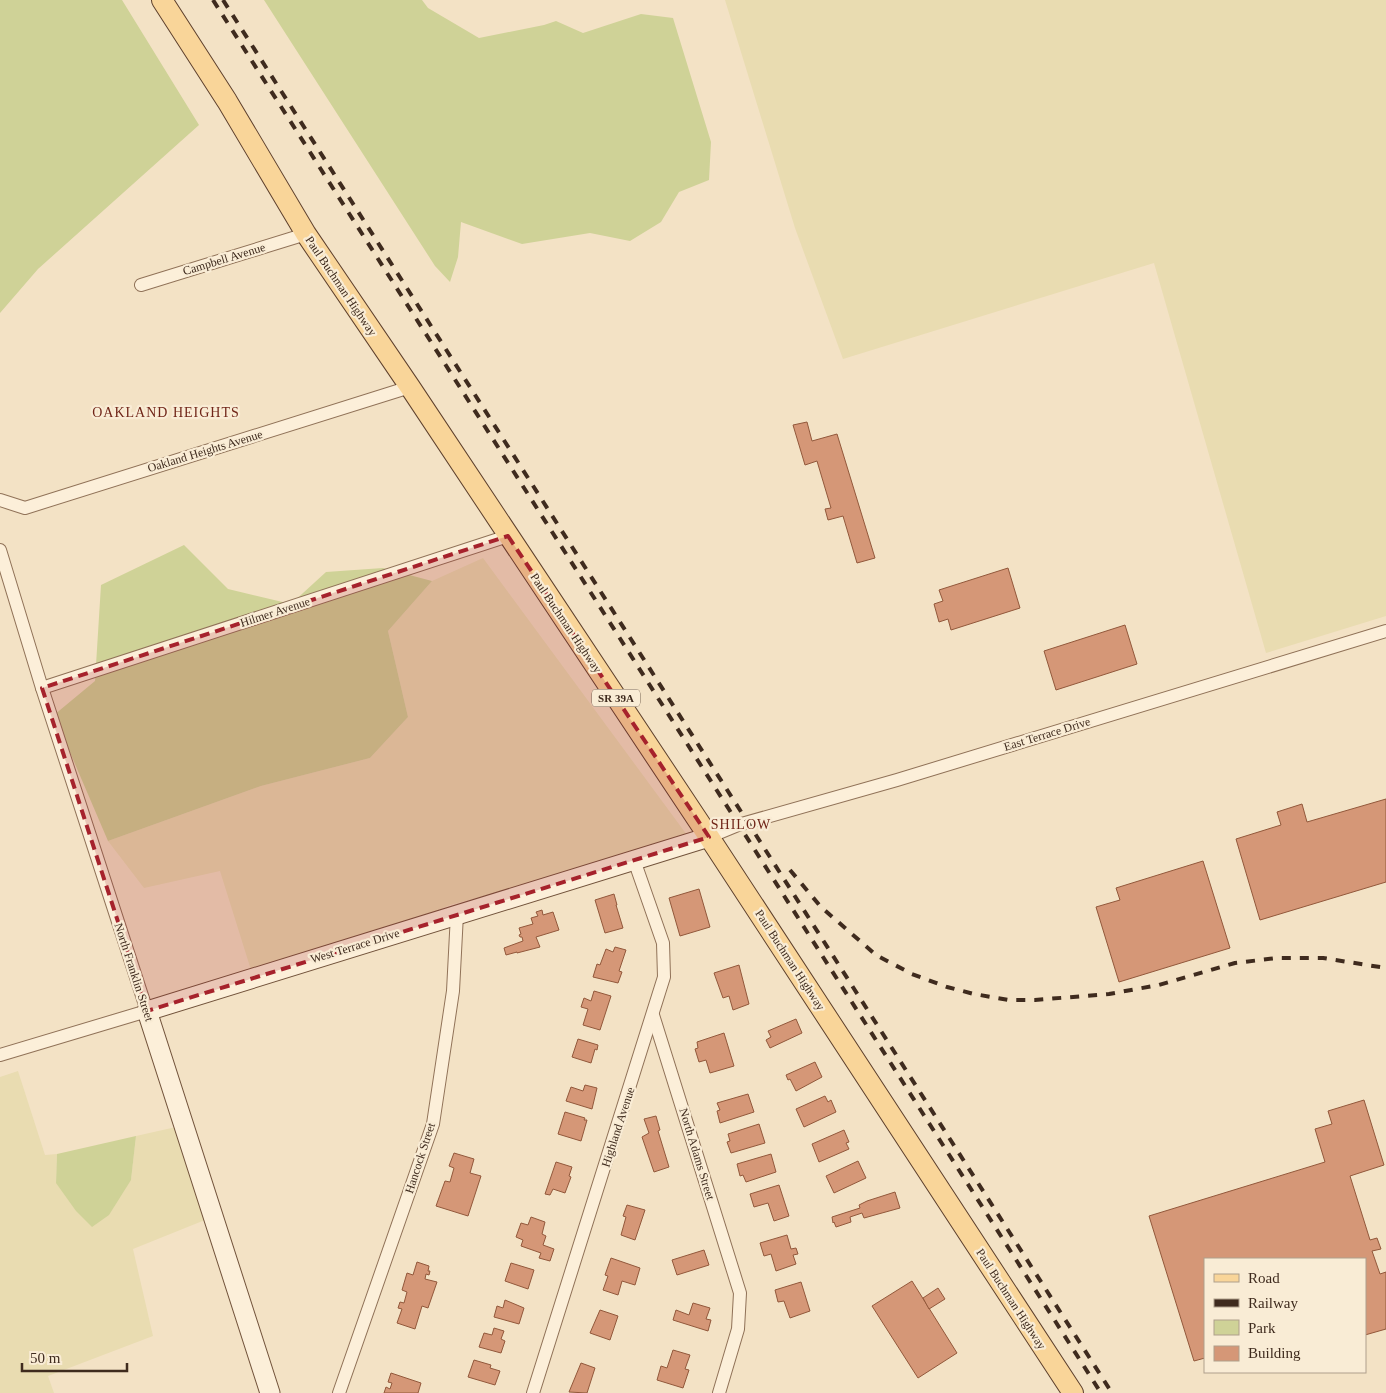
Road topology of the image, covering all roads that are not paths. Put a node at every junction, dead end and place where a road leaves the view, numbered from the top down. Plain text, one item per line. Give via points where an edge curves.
1 (162, 0) edge
2 (306, 234) junction
3 (141, 284) dead end
4 (410, 387) junction
5 (0, 500) edge
6 (508, 536) junction
7 (0, 550) edge
8 (1386, 631) edge
9 (42, 688) junction
10 (709, 837) junction
11 (634, 860) junction
12 (456, 914) junction
13 (147, 1011) junction
14 (653, 1015) junction
15 (0, 1055) edge
16 (270, 1393) edge
17 (339, 1393) edge
18 (533, 1393) edge
19 (719, 1393) edge
20 (1073, 1393) edge

1 - 2 main road, Paul Buchman Highway / SR 39A
2 - 3 street, Campbell Avenue
2 - 4 main road, Paul Buchman Highway / SR 39A
4 - 5 street, Oakland Heights Avenue via 25,508
4 - 6 main road, Paul Buchman Highway / SR 39A
6 - 9 street, Hilmer Avenue
6 - 10 main road, Paul Buchman Highway / SR 39A
7 - 9 street, North Franklin Street
8 - 10 street, East Terrace Drive via 924,772 738,825
9 - 13 street, North Franklin Street
10 - 11 street, West Terrace Drive
10 - 20 main road, Paul Buchman Highway / SR 39A
11 - 12 street, West Terrace Drive
11 - 14 street, Highland Avenue via 663,943 664,978
12 - 13 street, West Terrace Drive
12 - 17 street, Hancock Street via 453,991 433,1124
13 - 15 street, West Terrace Drive
13 - 16 street, North Franklin Street
14 - 18 street, Highland Avenue
14 - 19 street, North Adams Street via 740,1293 738,1329

